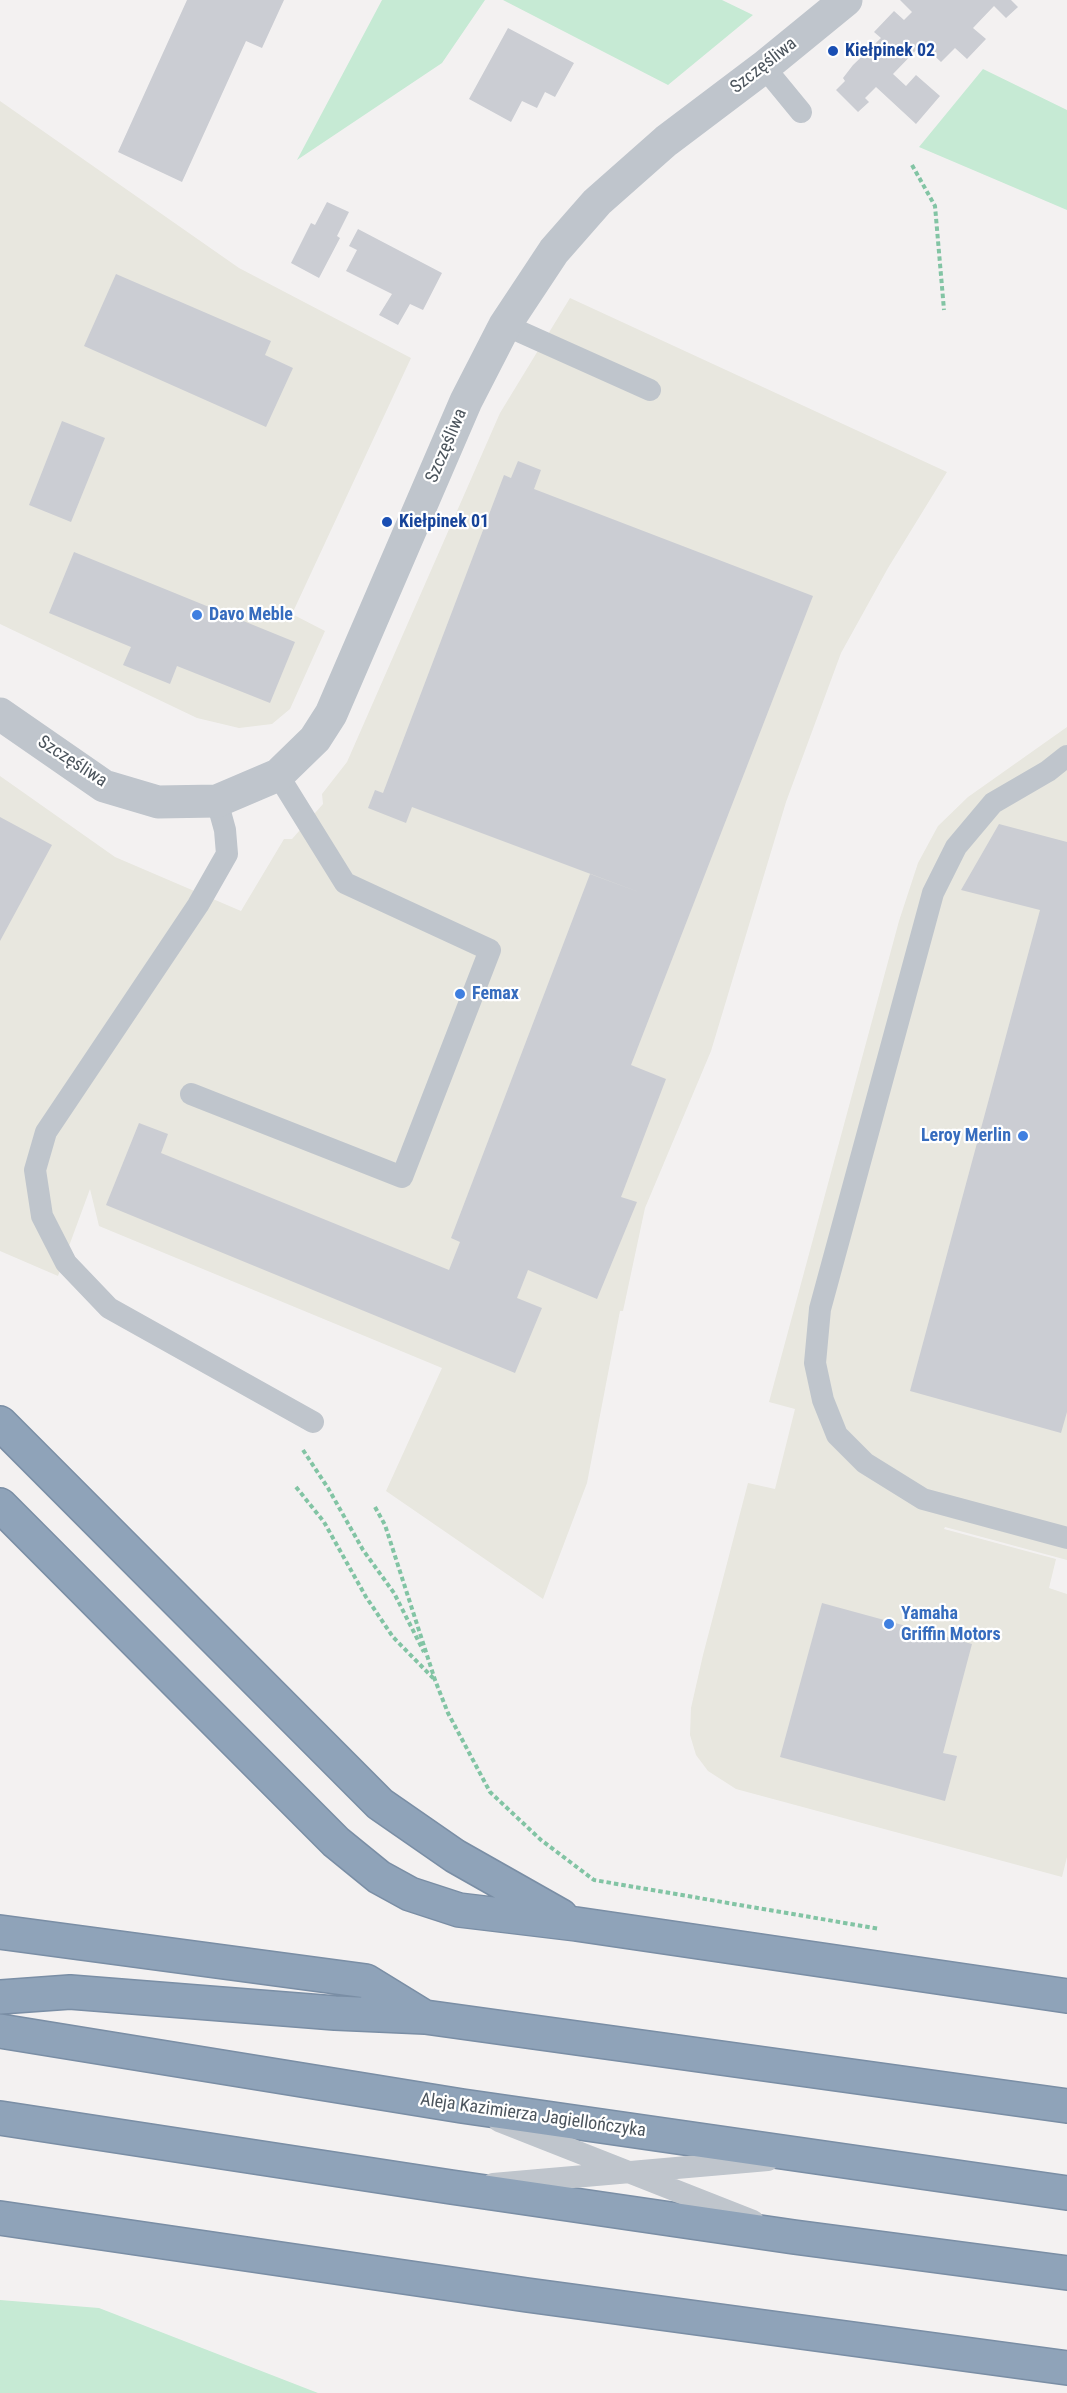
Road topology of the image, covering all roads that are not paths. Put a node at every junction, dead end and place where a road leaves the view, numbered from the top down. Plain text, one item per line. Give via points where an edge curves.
1 (846, 0) edge
2 (764, 66) junction
3 (801, 112) dead end
4 (505, 325) junction
5 (650, 390) dead end
6 (0, 714) edge
7 (1067, 756) edge
8 (278, 775) junction
9 (217, 801) junction
10 (191, 1094) dead end
11 (313, 1422) dead end
12 (0, 1423) edge
13 (0, 1505) edge
14 (1067, 1538) edge
15 (576, 1924) junction
16 (0, 1932) edge
17 (1067, 1995) edge
18 (0, 1997) edge
19 (425, 2017) junction
20 (0, 2031) edge
21 (462, 2106) junction
22 (1067, 2106) edge
23 (0, 2118) edge
24 (809, 2156) junction
25 (628, 2172) junction
26 (451, 2187) junction
27 (1067, 2193) edge
28 (0, 2218) edge
29 (795, 2237) junction
30 (1067, 2273) edge
31 (1067, 2368) edge

1 - 2 street, Szczęśliwa
2 - 3 lane
2 - 4 street, Szczęśliwa via 666,141 597,202 554,251
4 - 5 lane
4 - 8 street, Szczęśliwa via 466,400 331,714 315,739
6 - 9 street, Szczęśliwa via 104,786 158,802
7 - 14 lane via 993,803 956,847 933,893 820,1309 815,1364 837,1435 865,1463 923,1499
8 - 9 street, Szczęśliwa
8 - 10 lane via 345,882 490,950 402,1177
9 - 11 lane via 227,854 198,905 46,1132 35,1170 42,1216 66,1263 109,1308
12 - 15 highway via 380,1804 455,1856
13 - 15 highway via 336,1842 379,1876 410,1894 459,1910
15 - 17 highway
16 - 19 highway via 366,1981
18 - 19 highway via 70,1992
19 - 22 highway
20 - 21 highway, Aleja Kazimierza Jagiellończyka
21 - 24 highway, Aleja Kazimierza Jagiellończyka
21 - 25 lane
23 - 26 highway
24 - 25 lane
24 - 27 highway, Aleja Kazimierza Jagiellończyka
25 - 26 lane
25 - 29 lane
26 - 29 highway
28 - 31 highway
29 - 30 highway

